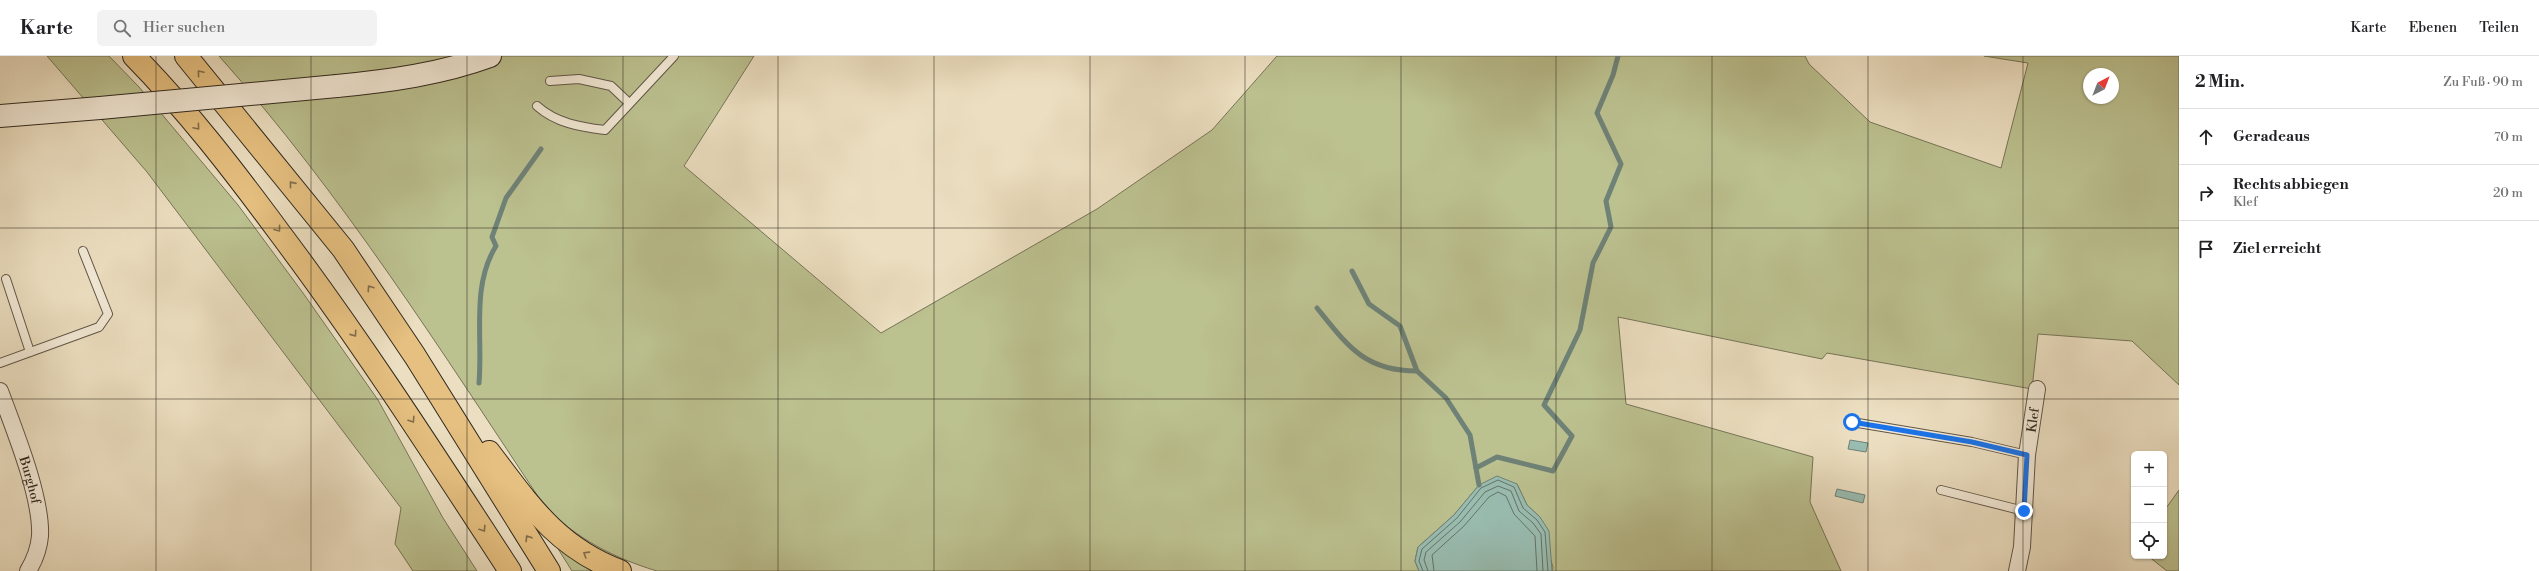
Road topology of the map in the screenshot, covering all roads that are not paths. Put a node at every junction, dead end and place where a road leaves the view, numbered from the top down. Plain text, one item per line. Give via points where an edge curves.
1 (134, 56) edge
2 (186, 56) edge
3 (490, 56) edge
4 (674, 56) edge
5 (550, 81) dead end
6 (629, 103) junction
7 (537, 106) dead end
8 (0, 116) edge
9 (83, 251) dead end
10 (6, 279) dead end
11 (30, 352) junction
12 (415, 356) junction
13 (0, 363) edge
14 (2037, 389) dead end
15 (0, 391) edge
16 (1852, 422) dead end
17 (2027, 455) junction
18 (1941, 490) dead end
19 (2024, 511) junction
20 (28, 571) edge
21 (510, 571) edge
22 (549, 571) edge
23 (620, 571) edge
24 (2017, 571) edge

1 -> 21 highway via 246,187 334,304
12 -> 2 highway via 343,249
3 - 8 street, bridge via 448,69 413,76 337,86
4 - 6 lane
5 - 6 lane via 579,79 611,86
6 - 7 lane via 605,130 580,127 549,116
9 - 11 lane via 108,314 99,327
10 - 11 lane
11 - 13 lane
22 -> 12 highway
23 -> 12 highway via 586,555 540,519
14 - 17 street, Klef
15 - 20 street, Burghof via 38,506 40,537 35,560
16 - 17 lane via 1972,442
17 - 19 street, Klef
18 - 19 lane
19 - 24 street, Klef via 2022,547

